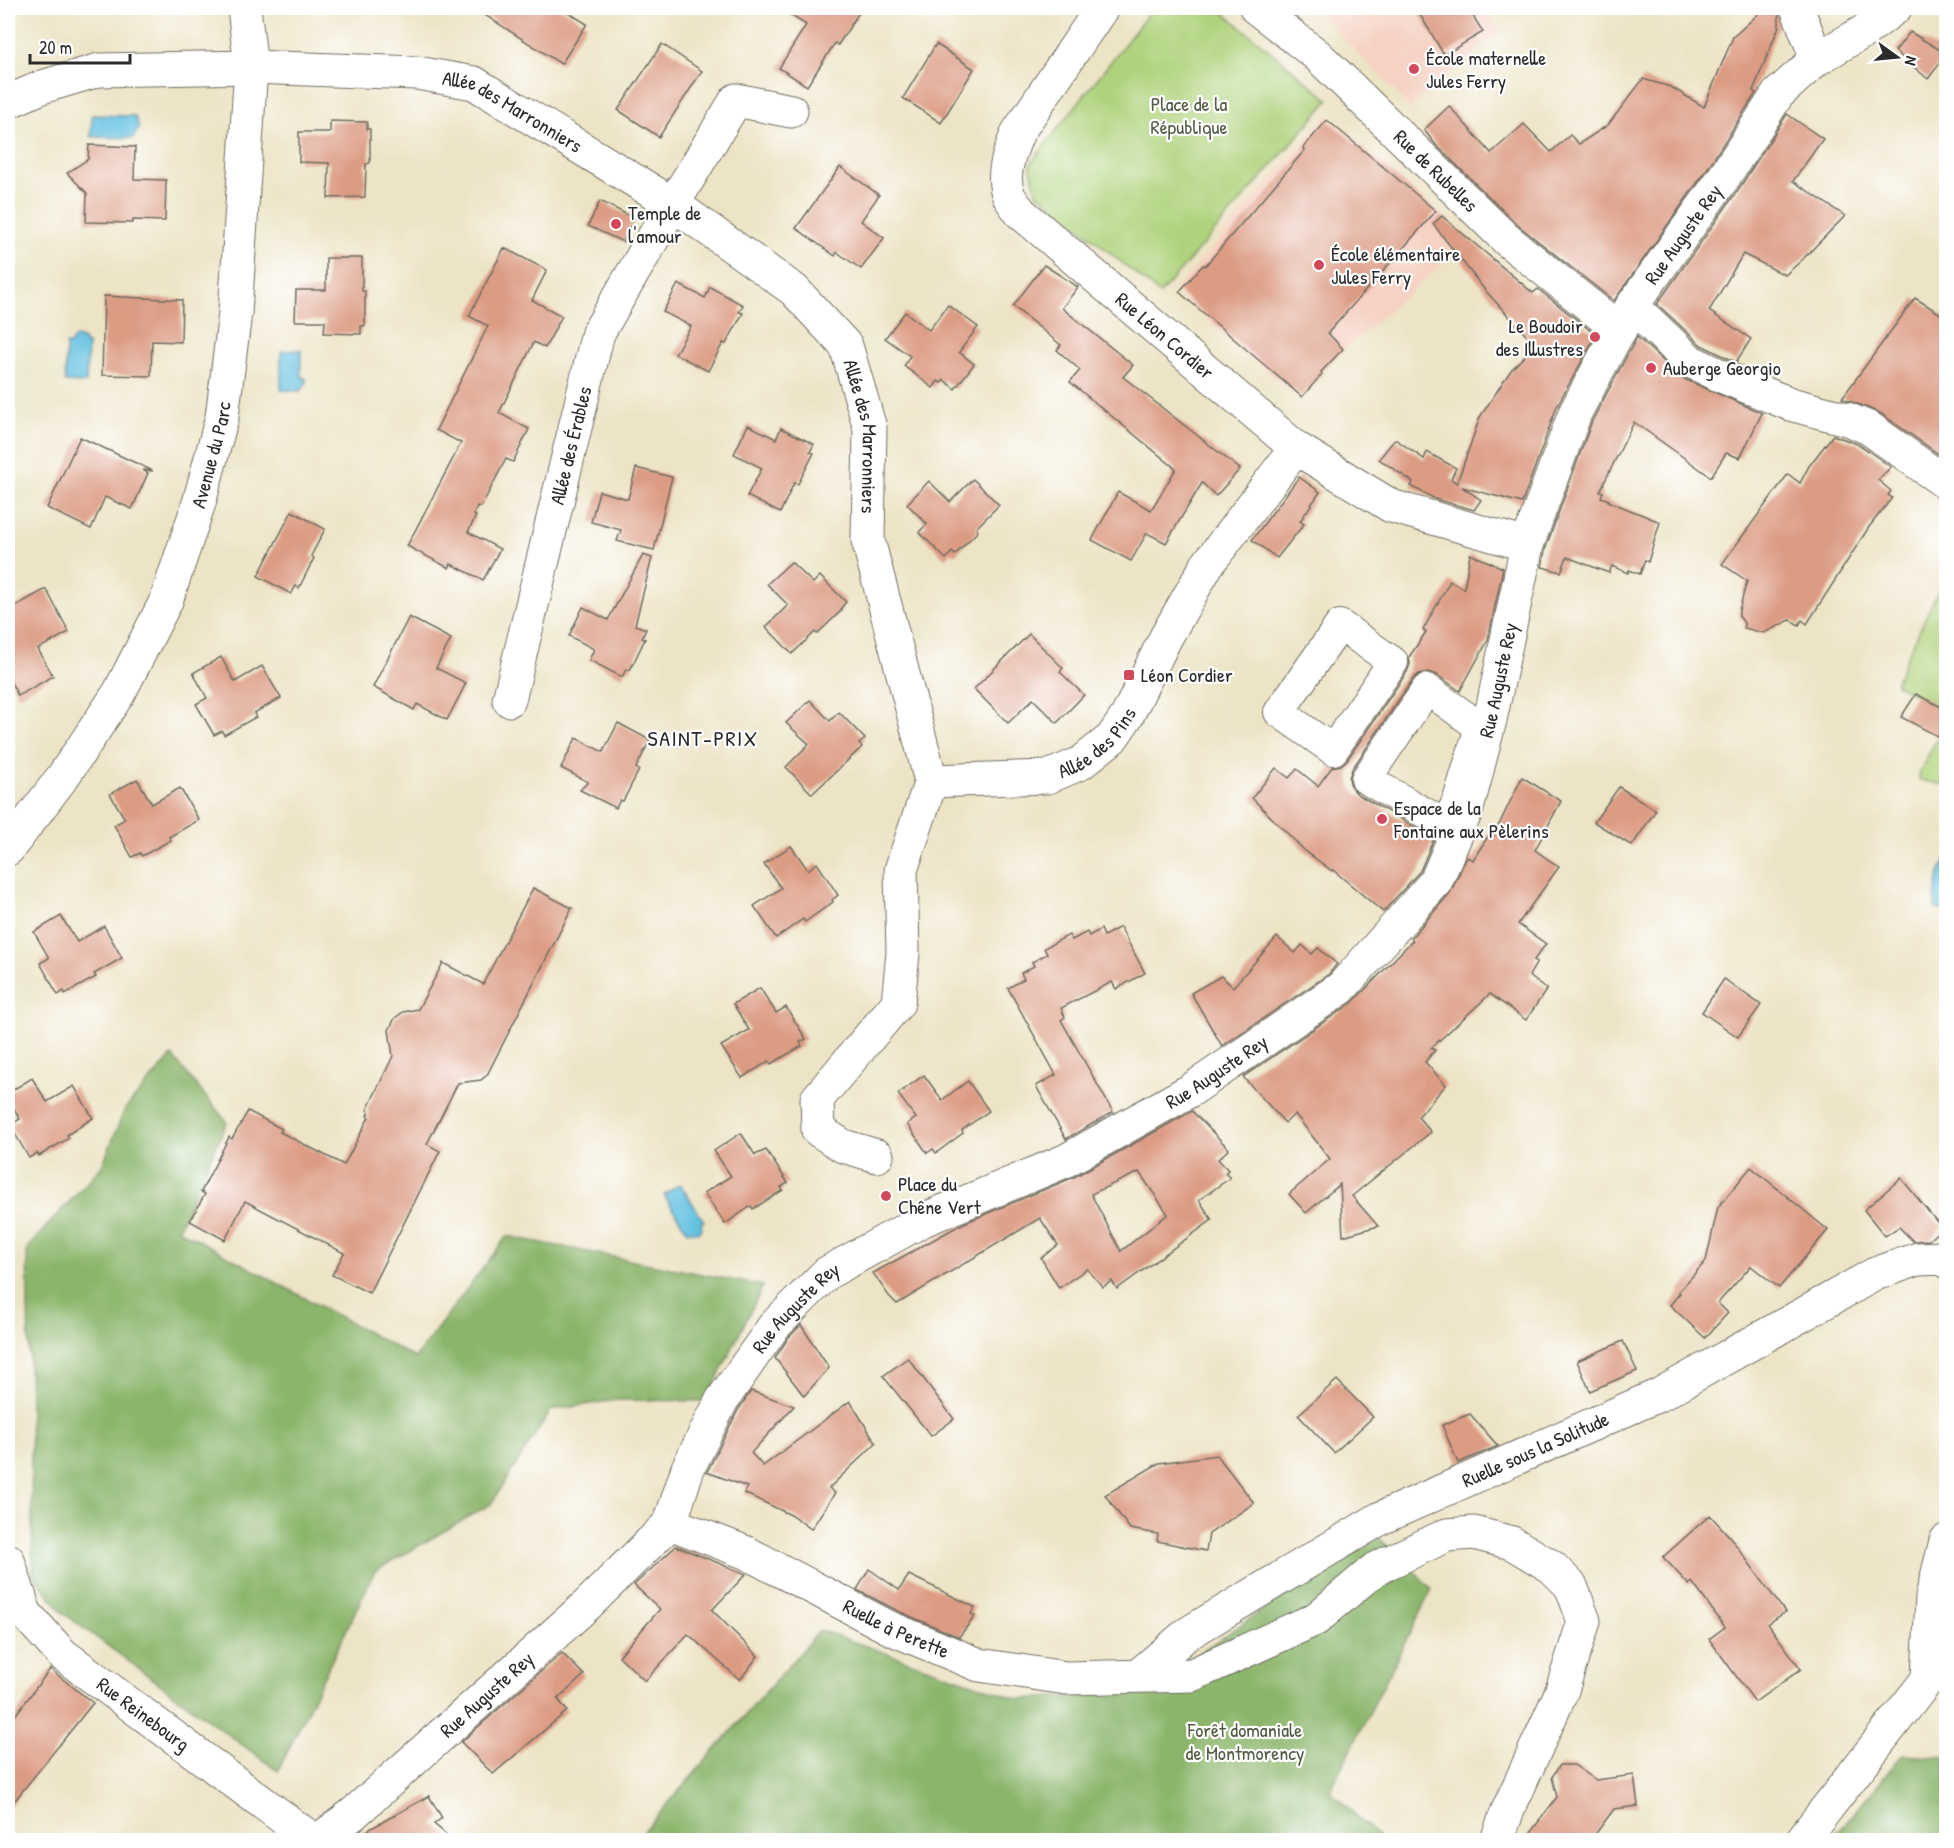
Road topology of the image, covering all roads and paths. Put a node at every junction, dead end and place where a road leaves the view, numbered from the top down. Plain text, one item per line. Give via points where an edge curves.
1 (244, 8) edge
2 (1102, 8) edge
3 (1256, 8) edge
4 (1797, 8) edge
5 (1895, 8) edge
6 (1817, 59) junction
7 (250, 67) junction
8 (8, 102) edge
9 (791, 111) dead end
10 (673, 204) junction
11 (1626, 318) junction
12 (1296, 448) junction
13 (1947, 483) edge
14 (1527, 545) junction
15 (508, 700) dead end
16 (931, 781) junction
17 (8, 849) edge
18 (877, 1156) dead end
19 (1947, 1261) edge
20 (670, 1523) junction
21 (1947, 1541) edge
22 (8, 1560) edge
23 (1937, 1667) edge
24 (1139, 1675) junction
25 (313, 1840) edge
26 (319, 1840) edge
27 (1497, 1840) edge
28 (1802, 1840) edge

1 - 7 street, Avenue du Parc
2 - 12 street, Rue Léon Cordier via 1018,132 1008,154 1009,195 1020,212
3 - 11 street, Rue de Rubelles via 1317,55 1507,240
4 - 6 street
5 - 6 street, Rue Auguste Rey
6 - 11 street, Rue Auguste Rey via 1778,93
7 - 8 street, Allée des Marronniers via 99,70
7 - 10 street, Allée des Marronniers via 417,73 474,83
7 - 17 street, Avenue du Parc via 241,237 226,383 222,417 200,503 166,602 119,693 64,776
9 - 10 street, Allée des Érables via 736,100
10 - 15 street, Allée des Érables via 598,333
10 - 16 street, Allée des Marronniers via 794,290 846,346 870,428 868,540
11 - 13 street, Rue de Rubelles via 1690,361 1719,375 1790,404 1869,428
11 - 14 street, Rue Auguste Rey via 1575,413
12 - 14 street, Rue Léon Cordier via 1391,506
12 - 16 street, Allée des Pins via 1207,565 1112,738 1081,763 1048,777
14 - 20 street, Rue Auguste Rey via 1467,809 1436,881 1341,988 1191,1090 1065,1161 923,1220 827,1273 774,1326 722,1400 688,1468
16 - 18 street via 901,870 903,953 898,1003 817,1099 818,1130 843,1146
19 - 24 street, Ruelle sous la Solitude via 1918,1259 1875,1274 1661,1394 1381,1518 1187,1634
20 - 24 street, Ruelle à Perette via 747,1553 890,1628 979,1665 1066,1678
20 - 26 street, Rue Auguste Rey via 587,1605
21 - 23 street via 1932,1597
22 - 25 street, Rue Reinebourg via 25,1613 62,1654
23 - 28 street
24 - 27 street, Ruelle à Perette via 1192,1675 1316,1619 1375,1569 1447,1535 1474,1533 1512,1543 1552,1567 1571,1586 1584,1621 1560,1693

